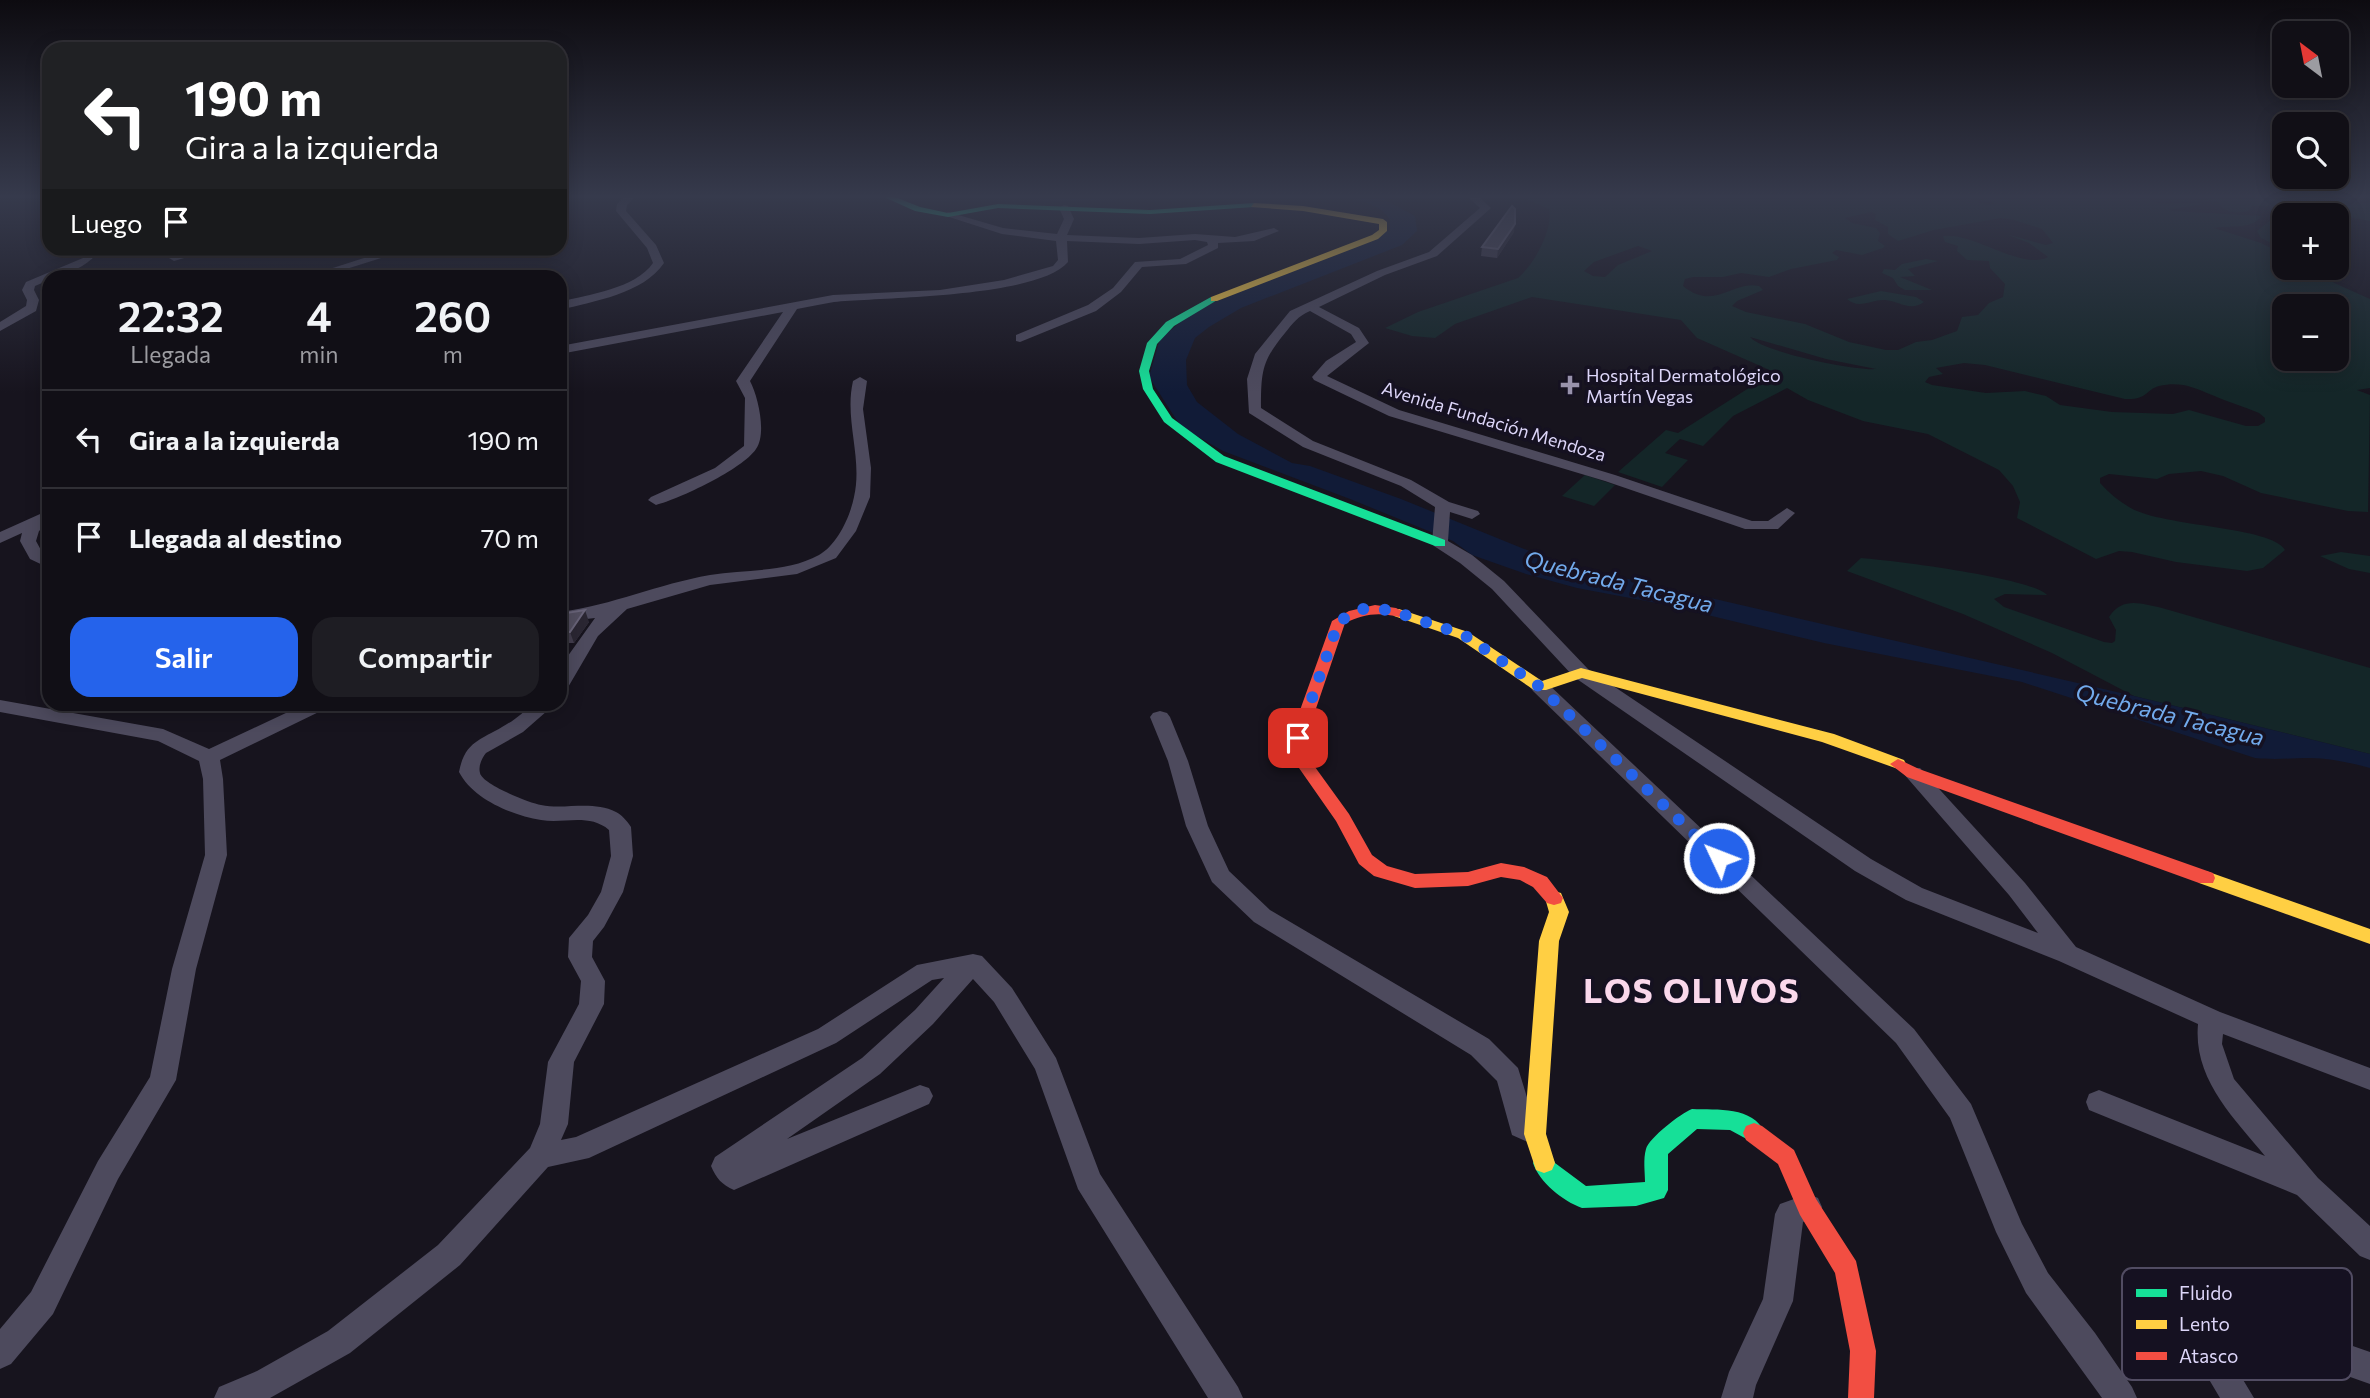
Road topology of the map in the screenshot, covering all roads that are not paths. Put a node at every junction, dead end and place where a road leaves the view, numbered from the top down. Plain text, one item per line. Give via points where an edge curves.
1 (82, 262) edge
2 (360, 262) edge
3 (659, 262) edge
4 (1062, 262) edge
5 (1160, 262) edge
6 (1309, 262) edge
7 (1410, 262) edge
8 (64, 270) edge
9 (334, 270) edge
10 (42, 280) edge
11 (567, 304) edge
12 (793, 306) junction
13 (1309, 306) junction
14 (0, 327) edge
15 (1020, 338) dead end
16 (567, 349) edge
17 (860, 381) dead end
18 (656, 500) dead end
19 (1443, 510) junction
20 (1787, 513) dead end
21 (1472, 514) dead end
22 (42, 517) edge
23 (42, 520) edge
24 (0, 538) edge
25 (1440, 540) junction
26 (42, 559) edge
27 (628, 603) junction
28 (567, 616) edge
29 (567, 669) edge
30 (1581, 674) junction
31 (1540, 687) junction
32 (0, 706) edge
33 (305, 711) edge
34 (537, 711) edge
35 (1160, 718) dead end
36 (209, 757) junction
37 (1913, 773) junction
38 (2370, 937) edge
39 (2068, 954) junction
40 (973, 963) junction
41 (2211, 1019) junction
42 (2370, 1079) edge
43 (920, 1096) dead end
44 (2099, 1102) dead end
45 (1535, 1134) junction
46 (540, 1156) junction
47 (2308, 1187) junction
48 (1808, 1207) junction
49 (2370, 1246) edge
50 (0, 1353) edge
51 (2352, 1362) edge
52 (2370, 1368) edge
53 (2227, 1380) edge
54 (229, 1398) edge
55 (1227, 1398) edge
56 (1737, 1398) edge
57 (1861, 1398) edge
58 (2121, 1398) edge
59 (2238, 1398) edge

1 - 8 street
2 - 9 street
3 - 11 street via 635,282
4 - 12 street via 1035,276 951,292 863,296
5 - 15 street via 1139,264 1117,290 1092,308
6 - 25 street via 1204,303 1170,324 1152,343 1144,371 1148,389 1168,420 1220,459
7 - 13 street
10 - 14 street via 28,290 32,308
12 - 16 street
12 - 18 street via 743,381 752,398 750,447 720,471
13 - 19 street via 1294,314 1261,355 1254,379 1254,410 1308,444 1406,483
13 - 20 street, Avenida Fundación Mendoza via 1355,331 1363,343 1319,377 1379,408 1751,526 1772,526
17 - 27 street via 854,400 862,446 862,496 845,538 827,558 795,570 710,580
19 - 21 street
19 - 25 street
22 - 24 street
23 - 26 street via 31,529 28,541
25 - 30 street via 1498,585
27 - 28 street
27 - 29 street via 612,611 585,640
30 - 31 street
30 - 37 street via 1828,738 1890,758
30 - 39 street via 1863,865 1914,894
31 - 45 street via 1464,635 1390,610 1362,609 1339,621 1298,738 1307,768 1343,817 1365,859 1381,870 1435,882 1501,870 1524,874 1550,890 1559,912 1549,941
31 - 58 street via 1905,1036 1961,1112 2037,1283
32 - 36 street via 163,735
33 - 36 street
34 - 46 street via 479,748 469,772 475,783 510,803 542,813 608,817 620,827 622,856 612,892 581,938 580,957 593,982 591,1004 561,1062 554,1124
35 - 45 street via 1197,826 1220,876 1262,916 1480,1046 1509,1076 1522,1127
36 - 50 street via 216,855 184,970 163,1080 108,1170 42,1303
37 - 38 street
37 - 39 street via 2017,889
39 - 41 street
40 - 43 street via 871,1066 726,1166 734,1177
40 - 46 street via 926,972 827,1036 579,1149
40 - 55 street via 1003,995 1047,1066 1088,1180
41 - 42 street
41 - 47 street via 2209,1044 2223,1085
44 - 47 street
45 - 48 street via 1546,1169 1582,1197 1636,1195 1656,1189 1657,1150 1692,1119 1734,1120 1786,1157
46 - 54 street via 449,1255 339,1342 267,1383
47 - 49 street
48 - 56 street via 1790,1214 1778,1301
48 - 57 street via 1847,1269 1863,1351
51 - 52 street
53 - 59 street

